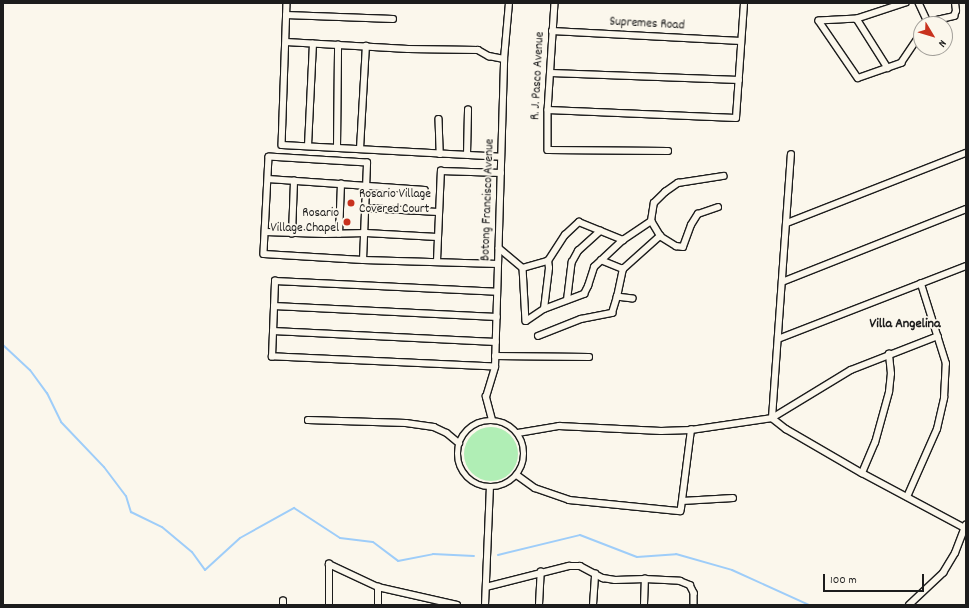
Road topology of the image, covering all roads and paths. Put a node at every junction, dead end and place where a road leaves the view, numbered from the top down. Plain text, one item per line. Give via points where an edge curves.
1 (286, 3) edge
2 (509, 3) edge
3 (555, 3) edge
4 (744, 3) edge
5 (906, 3) edge
6 (919, 3) edge
7 (955, 3) edge
8 (286, 15) junction
9 (924, 16) edge
10 (953, 16) edge
11 (393, 19) dead end
12 (857, 19) junction
13 (552, 31) junction
14 (741, 41) junction
15 (286, 42) junction
16 (313, 44) junction
17 (338, 45) junction
18 (913, 45) edge
19 (366, 46) junction
20 (504, 59) junction
21 (888, 68) junction
22 (551, 73) junction
23 (739, 80) junction
24 (468, 110) dead end
25 (548, 110) junction
26 (439, 119) dead end
27 (308, 146) junction
28 (337, 148) junction
29 (360, 149) junction
30 (668, 151) dead end
31 (966, 153) edge
32 (440, 154) junction
33 (467, 155) junction
34 (791, 155) dead end
35 (501, 157) junction
36 (501, 173) junction
37 (723, 176) dead end
38 (268, 179) junction
39 (294, 181) junction
40 (341, 184) junction
41 (367, 186) junction
42 (425, 190) dead end
43 (718, 207) dead end
44 (366, 208) junction
45 (966, 209) edge
46 (438, 212) junction
47 (651, 221) junction
48 (786, 223) junction
49 (600, 231) junction
50 (266, 232) junction
51 (366, 233) junction
52 (292, 234) junction
53 (339, 234) junction
54 (660, 236) junction
55 (437, 237) junction
56 (623, 240) junction
57 (499, 248) junction
58 (363, 260) junction
59 (548, 260) junction
60 (601, 260) junction
61 (437, 261) junction
62 (498, 264) junction
63 (966, 266) edge
64 (523, 268) junction
65 (623, 269) junction
66 (782, 282) junction
67 (921, 284) junction
68 (497, 292) junction
69 (617, 296) junction
70 (633, 299) dead end
71 (567, 300) junction
72 (274, 306) junction
73 (544, 309) junction
74 (497, 317) junction
75 (273, 331) junction
76 (538, 336) dead end
77 (938, 336) junction
78 (778, 338) junction
79 (496, 342) junction
80 (889, 354) junction
81 (496, 356) junction
82 (589, 357) dead end
83 (495, 367) junction
84 (772, 418) junction
85 (308, 420) dead end
86 (492, 420) junction
87 (691, 430) junction
88 (518, 434) junction
89 (459, 443) junction
90 (862, 473) junction
91 (517, 475) junction
92 (490, 488) junction
93 (907, 497) junction
94 (733, 498) dead end
95 (682, 501) junction
96 (965, 526) edge
97 (541, 572) junction
98 (595, 574) junction
99 (645, 579) junction
100 (378, 587) junction
101 (486, 587) junction
102 (430, 603) edge
103 (329, 605) edge
104 (378, 605) edge
105 (457, 605) edge
106 (485, 605) edge
107 (539, 605) edge
108 (594, 605) edge
109 (644, 605) edge
110 (694, 605) edge
111 (910, 605) edge

1 - 8 street
2 - 20 street, Botong Francisco Avenue
3 - 13 street, R. J. Pasco Avenue
4 - 14 street
5 - 12 street
6 - 9 street
7 - 10 street via 956,14
8 - 11 street
8 - 15 street
12 - 21 street
12 - 21 street via 819,21 858,78
13 - 14 street, Supremes Road
13 - 22 street, R. J. Pasco Avenue
14 - 23 street
15 - 16 street
15 - 27 street via 282,145
16 - 17 street
16 - 27 street
17 - 19 street
17 - 28 street
18 - 21 street via 901,62
19 - 20 street via 478,50 489,56
19 - 29 street
20 - 35 street, Botong Francisco Avenue
22 - 23 street
22 - 25 street, R. J. Pasco Avenue
23 - 25 street via 736,118
24 - 33 street
25 - 30 street, R. J. Pasco Avenue via 548,150
26 - 32 street
27 - 28 street
28 - 29 street
29 - 32 street
31 - 48 street
32 - 33 street
33 - 35 street
34 - 48 street
35 - 36 street, Botong Francisco Avenue
36 - 46 street via 441,171
36 - 57 street, Botong Francisco Avenue
37 - 47 street via 678,183 654,203
38 - 39 street
38 - 41 street via 269,157 367,162
38 - 50 street
39 - 40 street
39 - 52 street
40 - 41 street
40 - 53 street
41 - 42 street
41 - 44 street
43 - 54 street via 698,214 683,247 676,246
44 - 46 street
44 - 51 street
45 - 66 street
46 - 55 street
47 - 54 street
47 - 56 street
48 - 66 street
49 - 56 street
49 - 59 street via 579,222 565,235
49 - 71 street via 578,251 572,262
50 - 52 street
50 - 58 street via 264,254
51 - 53 street
51 - 55 street
51 - 58 street
52 - 53 street
54 - 65 street
55 - 61 street
56 - 60 street
57 - 62 street, Botong Francisco Avenue
57 - 64 street
58 - 61 street
59 - 64 street
59 - 73 street via 550,268
60 - 65 street
60 - 71 street via 594,267 584,294
61 - 62 street
62 - 68 street, Botong Francisco Avenue
63 - 67 street
64 - 73 street via 526,321
65 - 69 street
66 - 78 street
67 - 77 street
67 - 78 street
68 - 72 street via 274,281
68 - 74 street, Botong Francisco Avenue
69 - 70 street
69 - 76 street via 612,313 581,319
71 - 73 street
72 - 74 street
72 - 75 street
74 - 79 street, Botong Francisco Avenue
75 - 79 street
75 - 83 street via 272,357
77 - 80 street
77 - 93 street via 946,364 944,398 937,428
78 - 84 street
79 - 81 street, Botong Francisco Avenue
80 - 84 street via 850,370
80 - 90 street via 889,392 875,443
81 - 82 street
81 - 83 street, Botong Francisco Avenue
83 - 86 street, Botong Francisco Avenue via 486,397
84 - 87 street
84 - 90 street via 786,429
85 - 89 street via 434,427
86 - 88 street via 505,423
86 - 89 street via 480,422 469,428
87 - 88 street via 559,426
87 - 95 street
88 - 91 street via 525,448 524,462
89 - 92 street via 458,460 464,474 478,485
90 - 93 street
91 - 92 street via 506,484
91 - 95 street via 535,488 569,500 680,511
92 - 101 street
93 - 96 street
94 - 95 street
96 - 111 street via 955,553 943,573
97 - 98 street via 580,566
97 - 101 street
97 - 107 street
98 - 99 street via 615,580
98 - 108 street
99 - 109 street
99 - 110 street via 680,581 690,585 694,593
100 - 102 street
100 - 103 street via 329,564
100 - 104 street
101 - 106 street
102 - 105 street

